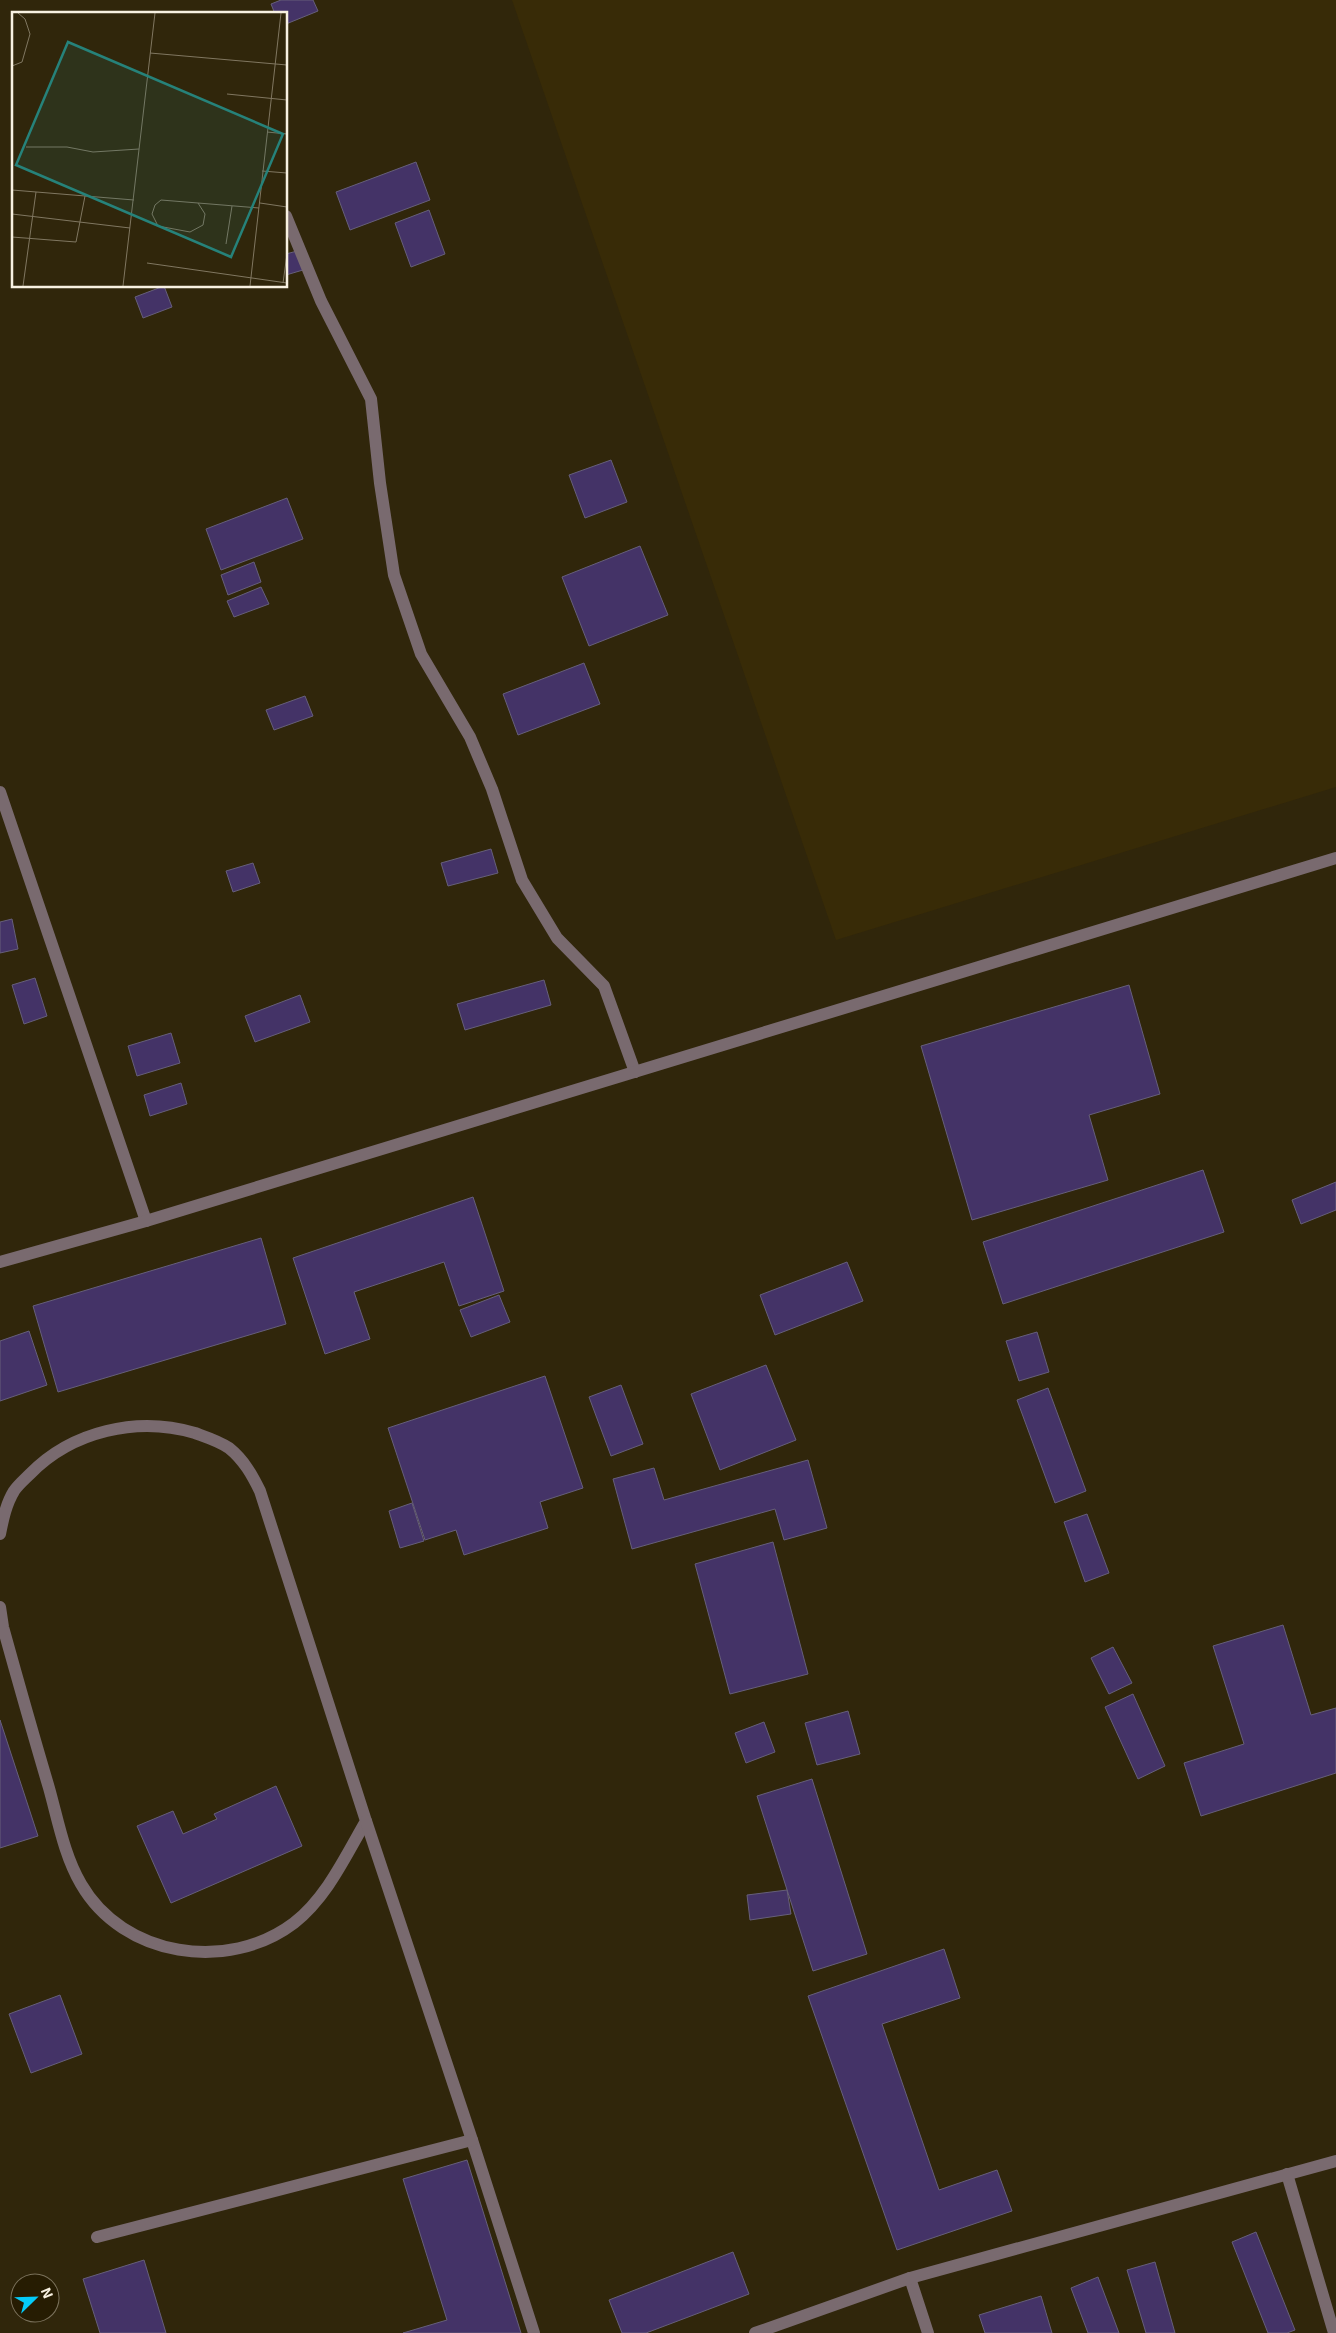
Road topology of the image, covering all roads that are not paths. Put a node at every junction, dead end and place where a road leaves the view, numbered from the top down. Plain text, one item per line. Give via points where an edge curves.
1 (288, 221) edge
2 (0, 792) edge
3 (1336, 858) edge
4 (635, 1072) junction
5 (146, 1221) junction
6 (0, 1262) edge
7 (0, 1534) edge
8 (0, 1607) edge
9 (366, 1822) junction
10 (472, 2140) junction
11 (1336, 2161) edge
12 (1287, 2174) junction
13 (97, 2237) dead end
14 (910, 2278) junction
15 (534, 2333) edge
16 (755, 2333) edge
17 (928, 2333) edge
18 (1334, 2333) edge

1 - 4 street via 321,301 372,399 394,575 421,654 470,737 492,789 522,880 557,938 604,986
2 - 5 street
3 - 4 street
4 - 5 street
5 - 6 street
7 - 9 street via 3,1515 15,1489 38,1466 84,1438 136,1425 161,1426 208,1437 229,1448 247,1467 260,1491
8 - 9 street via 69,1861 94,1904 129,1934 153,1944 188,1952 223,1950 260,1940 293,1923 325,1891
9 - 10 street
10 - 13 street
10 - 15 street
11 - 12 street
12 - 14 street
12 - 18 street
14 - 16 street
14 - 17 street

